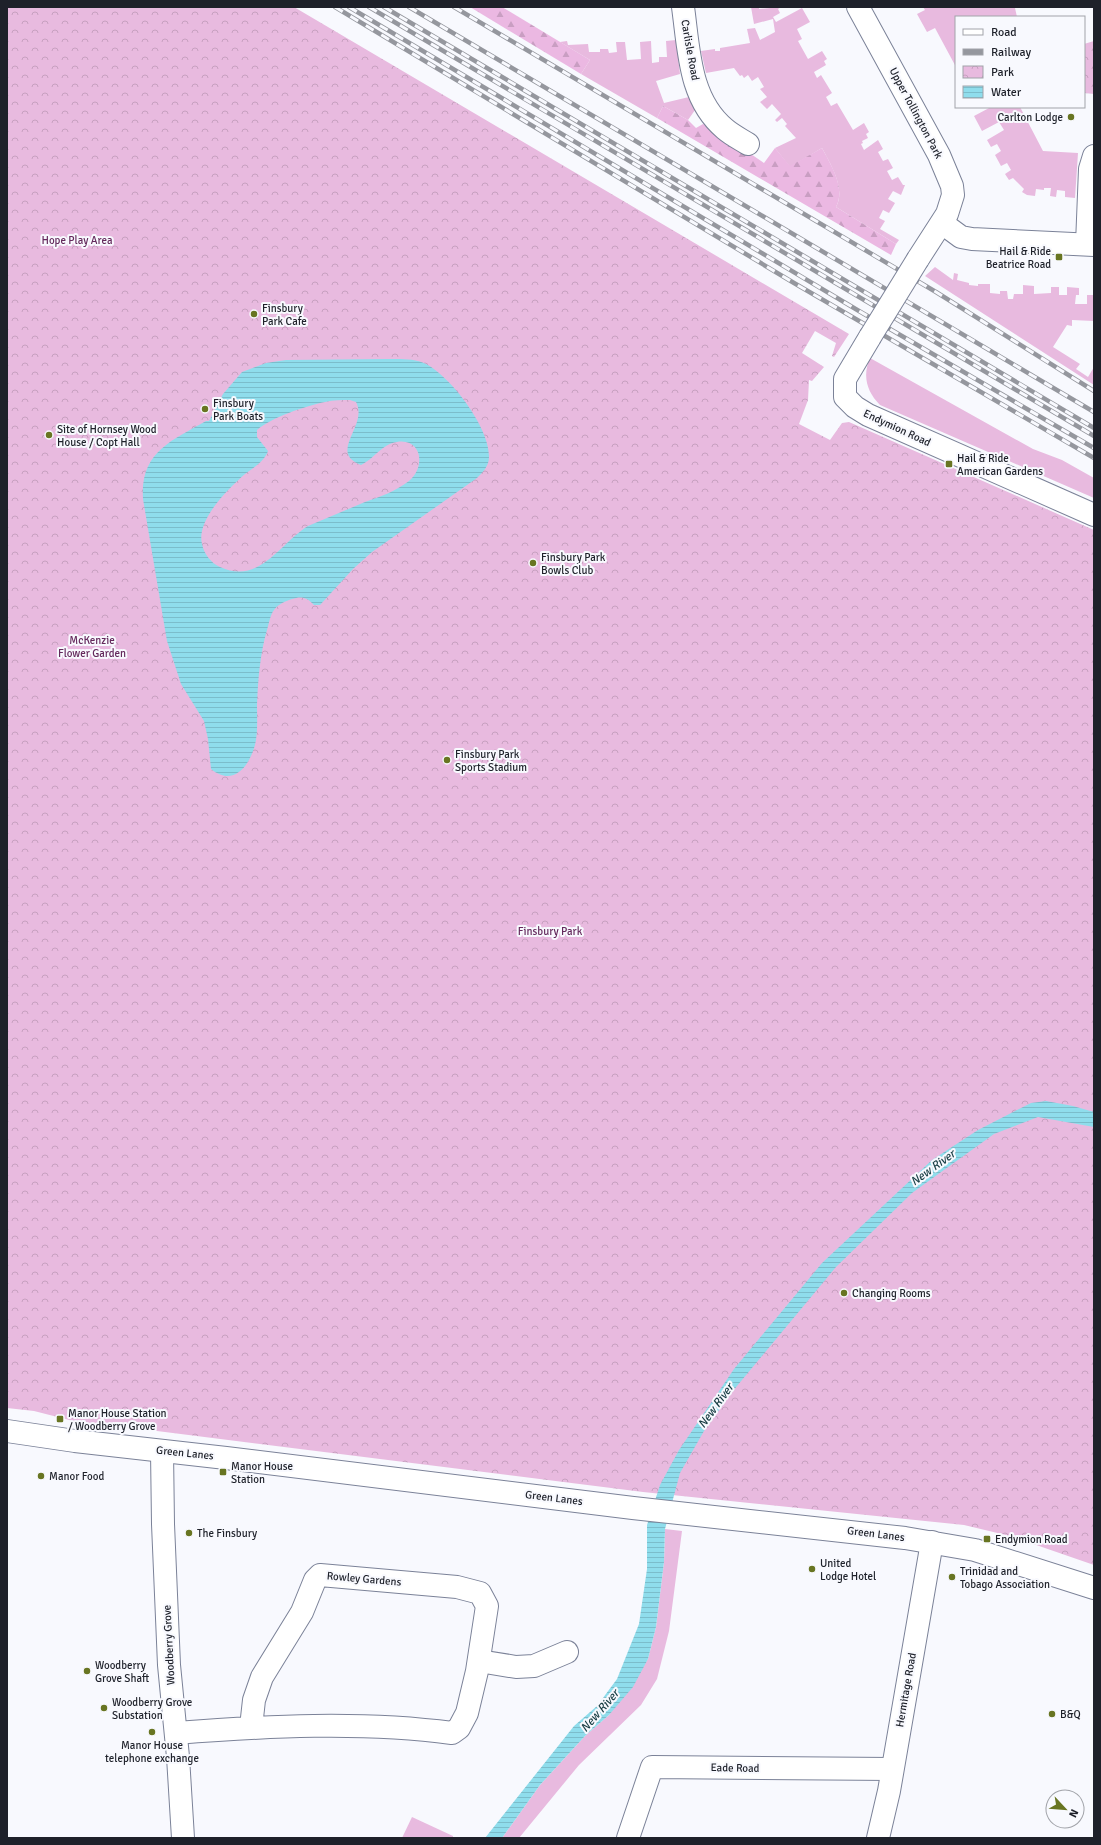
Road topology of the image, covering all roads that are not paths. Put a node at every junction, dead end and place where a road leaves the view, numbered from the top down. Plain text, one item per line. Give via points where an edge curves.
1 (683, 7) edge
2 (858, 7) edge
3 (748, 144) dead end
4 (1094, 156) edge
5 (942, 223) junction
6 (1091, 244) edge
7 (1094, 515) edge
8 (8, 1432) edge
9 (162, 1451) junction
10 (932, 1542) junction
11 (1094, 1588) edge
12 (567, 1652) dead end
13 (479, 1661) junction
14 (251, 1727) junction
15 (176, 1733) junction
16 (892, 1769) junction
17 (183, 1838) edge
18 (628, 1838) edge
19 (878, 1838) edge

1 - 3 street, Carlisle Road via 693,76 702,99 721,126
2 - 5 street, Upper Tollington Park via 949,175 953,195
4 - 6 street via 1090,169
5 - 6 street via 961,237 972,239
5 - 7 street, Endymion Road, bridge via 852,367 844,386 845,397 868,415
8 - 9 street, Green Lanes
9 - 10 street, Green Lanes
9 - 15 street, Woodberry Grove via 169,1665
10 - 11 street, Green Lanes via 981,1552
10 - 16 street, Hermitage Road
12 - 13 street via 534,1666 516,1667
13 - 14 street, Rowley Gardens via 467,1713 452,1734 378,1727
13 - 14 street, Rowley Gardens via 487,1606 480,1593 457,1587 320,1575 315,1580 302,1612 262,1677 254,1700
14 - 15 street, Rowley Gardens
15 - 17 street, Woodberry Grove
16 - 18 street, Eade Road via 652,1767
16 - 19 street, Hermitage Road

